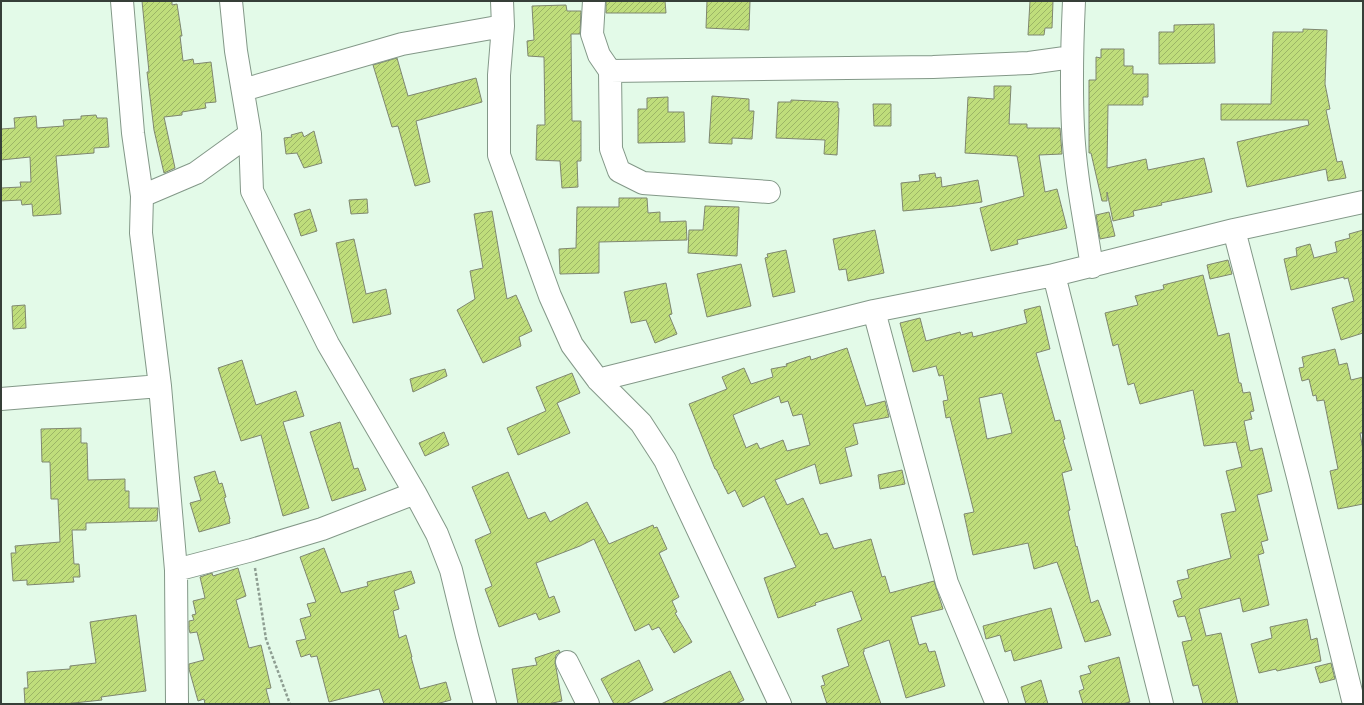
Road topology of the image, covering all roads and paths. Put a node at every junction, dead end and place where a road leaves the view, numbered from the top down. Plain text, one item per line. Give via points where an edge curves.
1 (122, 1) edge
2 (232, 1) edge
3 (502, 1) edge
4 (594, 1) edge
5 (1074, 1) edge
6 (502, 26) junction
7 (1072, 57) junction
8 (610, 71) junction
9 (243, 90) junction
10 (250, 134) junction
11 (769, 192) dead end
12 (142, 196) junction
13 (1363, 202) edge
14 (1234, 230) junction
15 (1092, 267) junction
16 (1054, 275) junction
17 (874, 311) junction
18 (598, 380) junction
19 (160, 386) junction
20 (1, 399) edge
21 (414, 493) junction
22 (252, 550) junction
23 (176, 570) junction
24 (567, 662) dead end
25 (177, 704) edge
26 (290, 704) edge
27 (485, 704) edge
28 (588, 704) edge
29 (780, 704) edge
30 (997, 704) edge
31 (1162, 704) edge
32 (1354, 704) edge

1 - 12 street via 133,133
2 - 9 street via 236,51
3 - 6 street
4 - 8 street via 592,34 599,55
5 - 7 street
6 - 9 street via 402,44
6 - 18 street via 499,155 550,296 572,345
7 - 8 street via 933,67
7 - 15 street via 1073,130
8 - 11 street via 611,149 619,172 643,183
9 - 10 street
10 - 12 street via 196,173
10 - 21 street via 252,192 328,344
12 - 19 street via 141,233
13 - 14 street
14 - 15 street
14 - 32 street
15 - 16 street
16 - 17 street
16 - 31 street
17 - 18 street
17 - 30 street via 948,583
18 - 29 street via 641,423 665,460
19 - 20 street
19 - 23 street
21 - 22 street via 322,528
21 - 27 street via 436,534 451,570
22 - 23 street
22 - 26 path via 266,639
23 - 25 street
24 - 28 street

